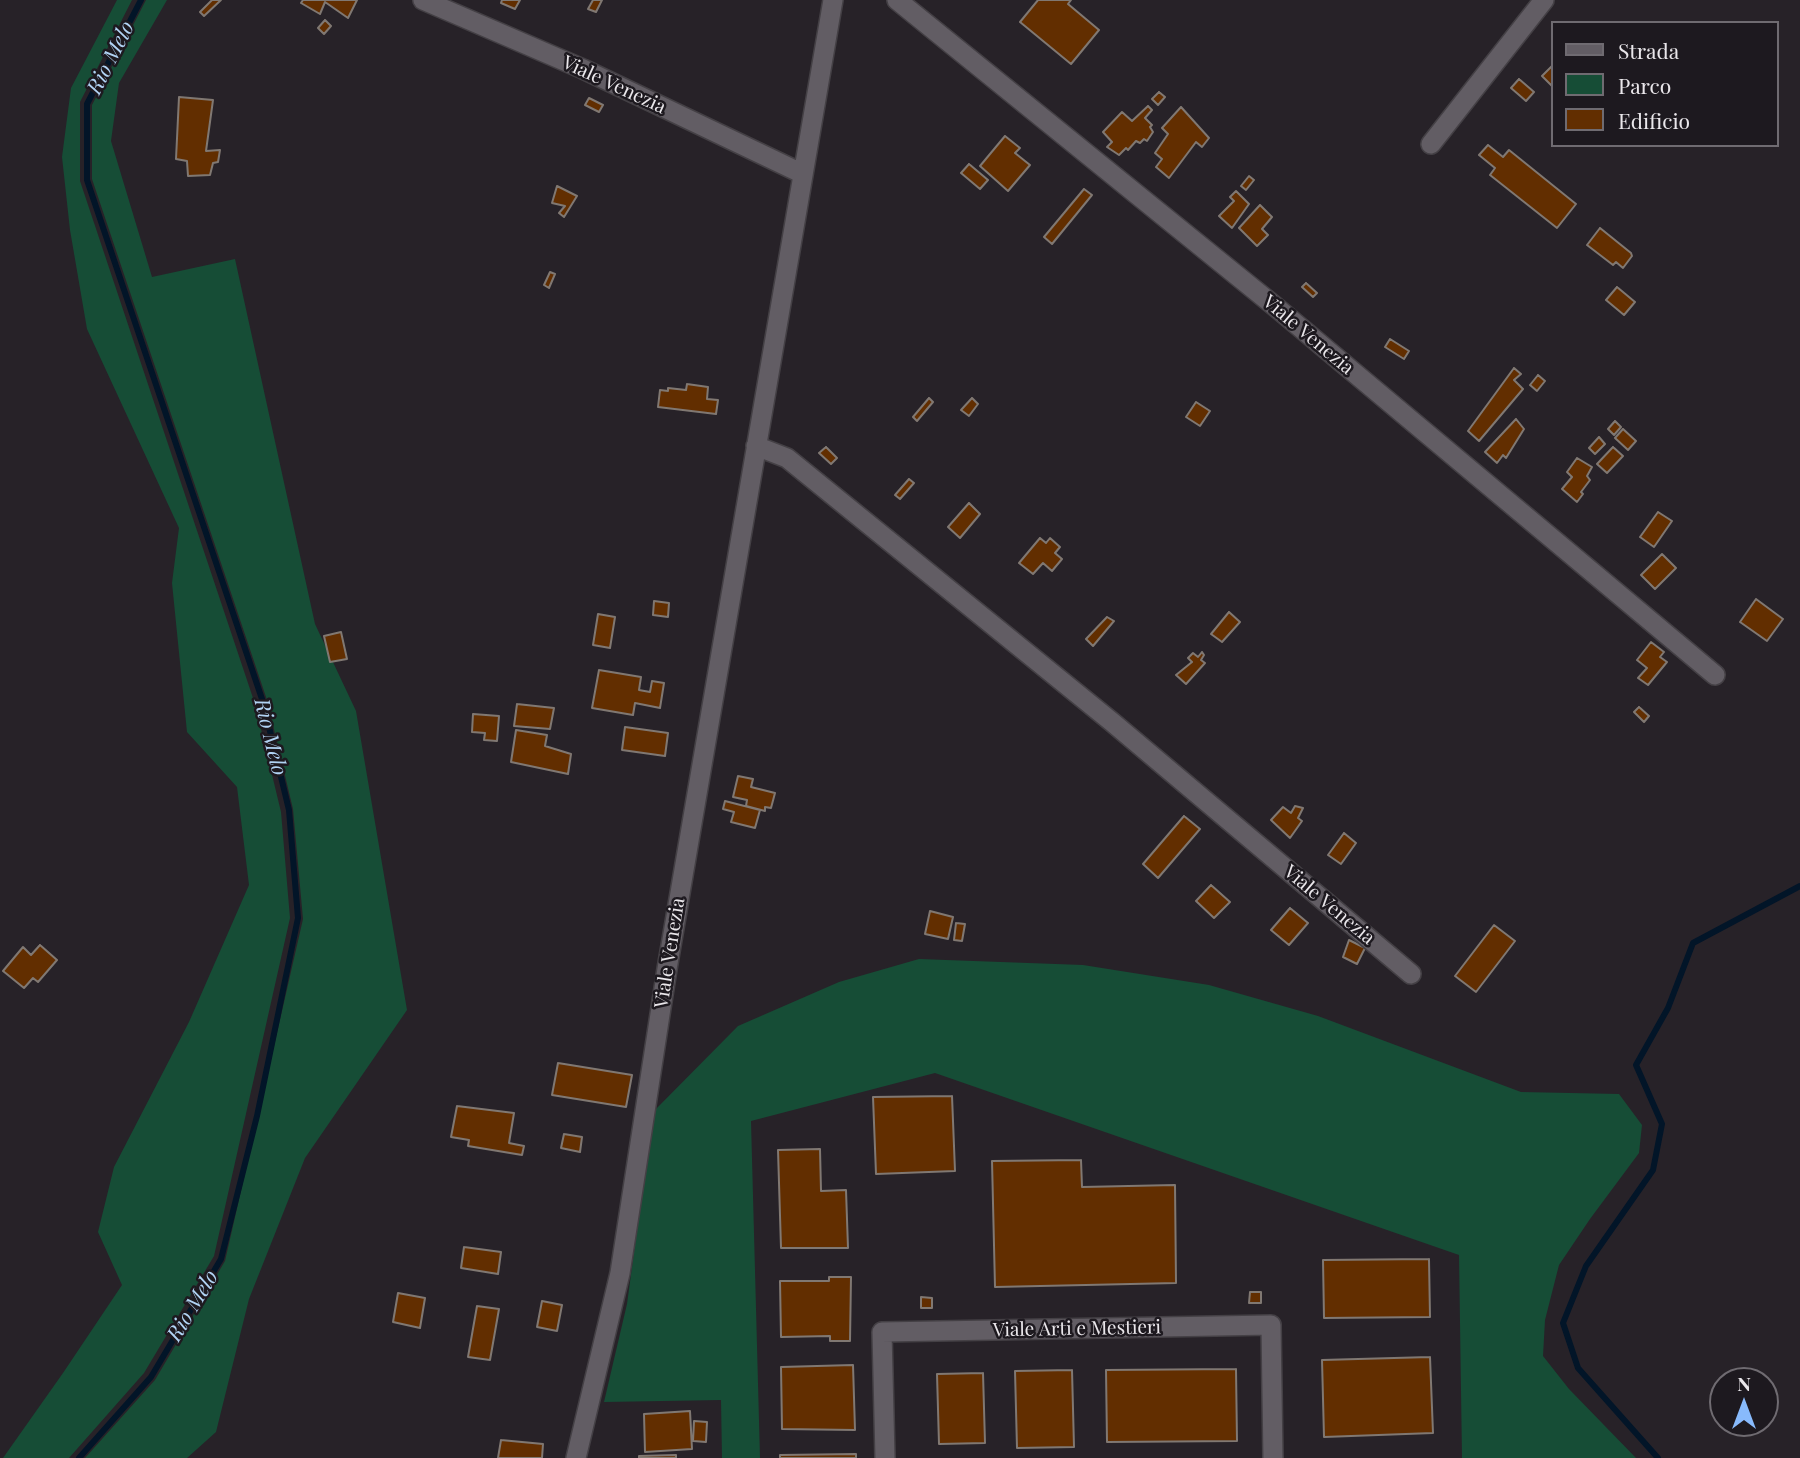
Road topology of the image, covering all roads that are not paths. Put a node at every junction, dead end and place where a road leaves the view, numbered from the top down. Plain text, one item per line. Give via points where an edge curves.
1 (422, 0) edge
2 (833, 0) edge
3 (897, 0) edge
4 (1544, 0) edge
5 (1431, 144) dead end
6 (803, 174) junction
7 (756, 446) junction
8 (1715, 675) dead end
9 (1411, 974) dead end
10 (576, 1458) edge
11 (885, 1458) edge
12 (1273, 1458) edge

1 - 6 street, Viale Venezia via 583,69
2 - 6 street, Viale Venezia
3 - 8 street, Viale Venezia via 1277,308
4 - 5 street
6 - 7 street, Viale Venezia
7 - 9 street, Viale Venezia via 788,457
7 - 10 street, Viale Venezia via 620,1273
11 - 12 street, Viale Arti e Mestieri via 882,1332 1271,1325

